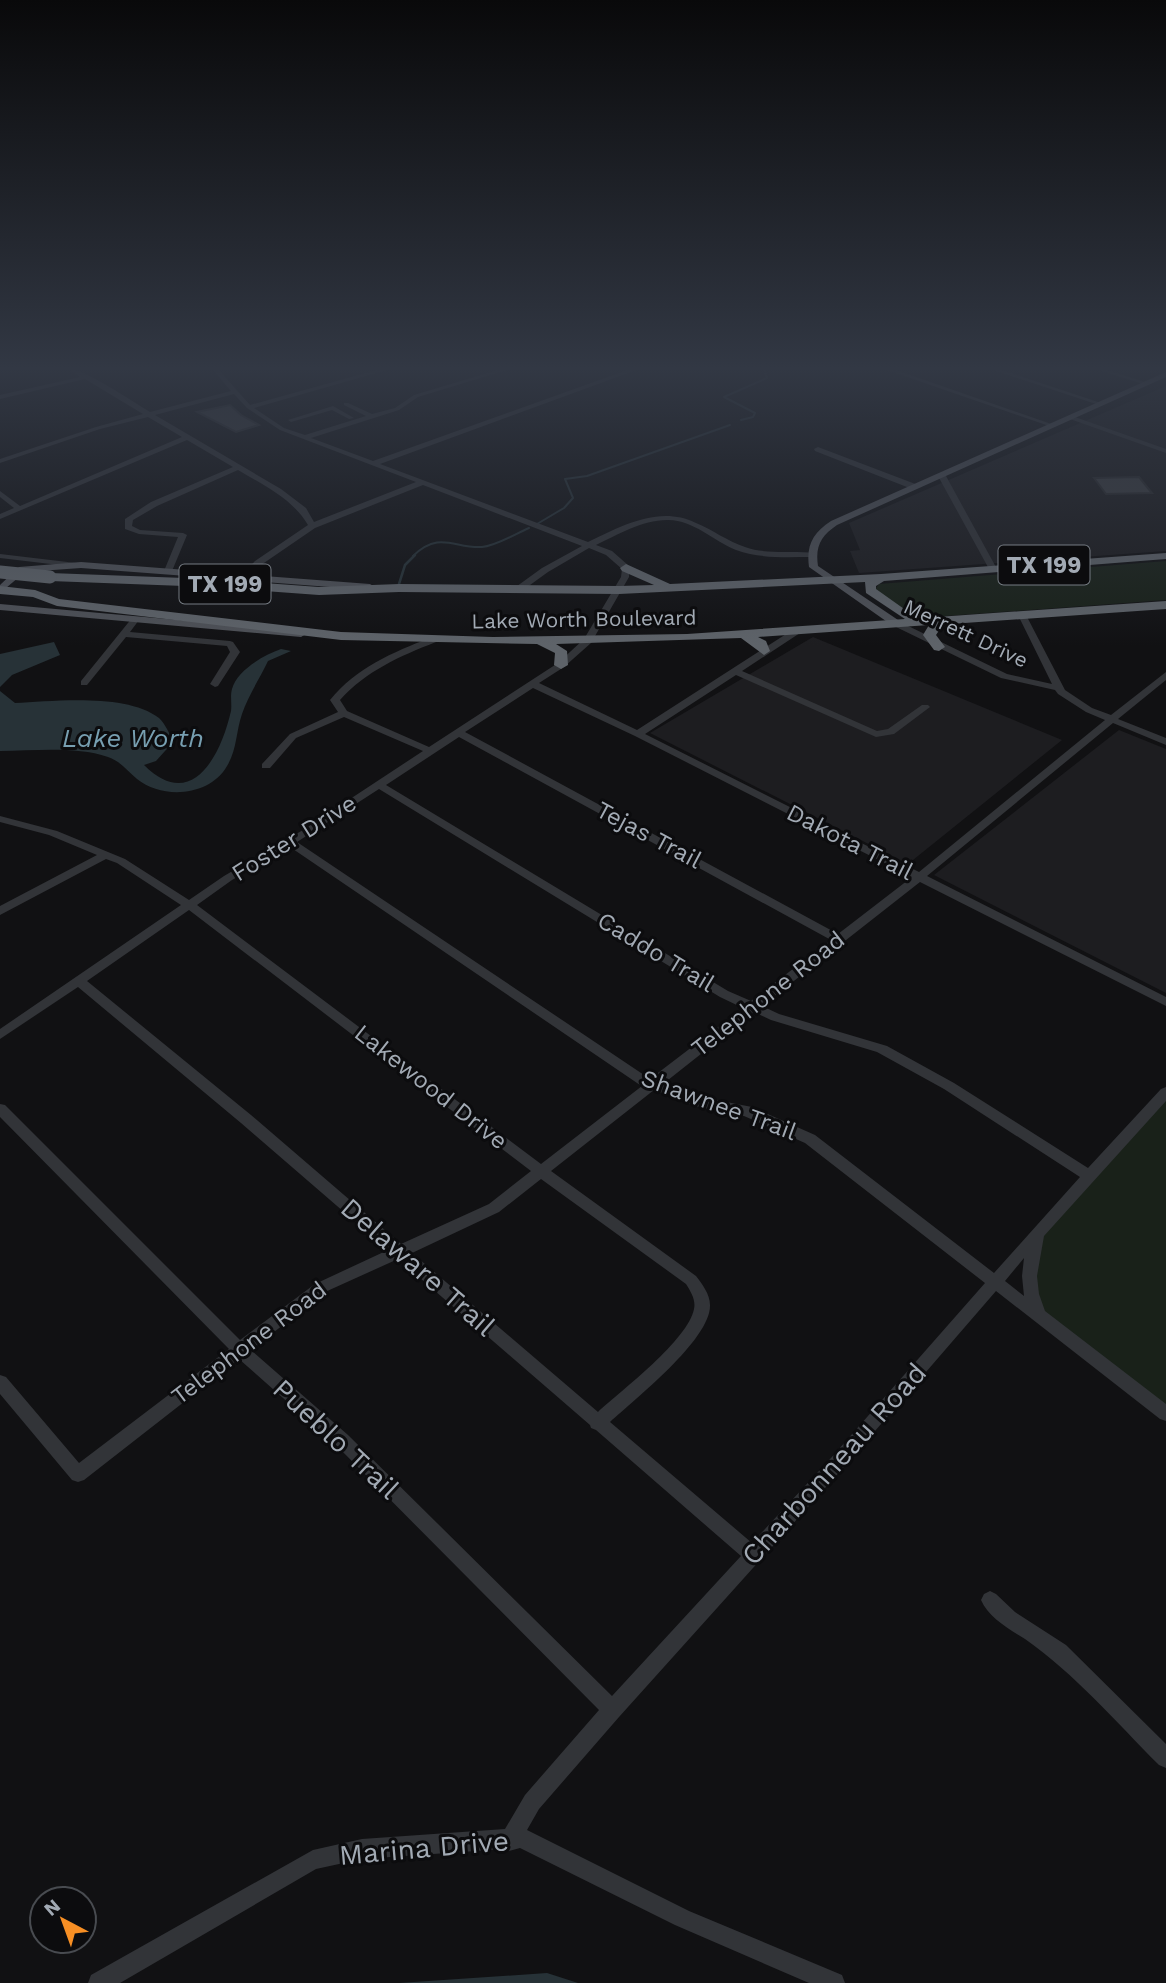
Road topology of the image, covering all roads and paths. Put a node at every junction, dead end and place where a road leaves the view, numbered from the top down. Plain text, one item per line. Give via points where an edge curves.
1 (131, 462) edge
2 (226, 462) edge
3 (365, 462) edge
4 (379, 462) edge
5 (850, 462) edge
6 (974, 462) edge
7 (372, 464) junction
8 (237, 468) junction
9 (942, 476) junction
10 (421, 483) junction
11 (915, 487) junction
12 (0, 493) edge
13 (19, 509) junction
14 (0, 517) edge
15 (669, 517) joint
16 (312, 526) junction
17 (590, 546) junction
18 (0, 556) edge
19 (1166, 556) edge
20 (16, 558) junction
21 (813, 561) junction
22 (81, 565) junction
23 (626, 568) junction
24 (22, 569) junction
25 (993, 569) junction
26 (168, 571) junction
27 (0, 572) edge
28 (244, 578) junction
29 (881, 578) junction
30 (830, 580) junction
31 (781, 583) junction
32 (675, 588) junction
33 (399, 589) junction
34 (0, 590) edge
35 (619, 590) junction
36 (516, 591) junction
37 (1166, 605) edge
38 (2, 608) edge
39 (1022, 615) junction
40 (135, 620) junction
41 (945, 622) junction
42 (924, 623) junction
43 (897, 624) junction
44 (797, 631) junction
45 (126, 634) junction
46 (745, 635) junction
47 (341, 636) junction
48 (391, 638) junction
49 (433, 640) junction
50 (536, 641) junction
51 (588, 641) junction
52 (939, 647) junction
53 (403, 651) junction
54 (765, 651) junction
55 (561, 665) junction
56 (735, 671) junction
57 (1166, 675) edge
58 (84, 683) dead end
59 (215, 684) dead end
60 (533, 684) junction
61 (1059, 688) junction
62 (925, 707) dead end
63 (344, 713) junction
64 (1110, 719) junction
65 (459, 733) junction
66 (638, 734) junction
67 (1166, 742) edge
68 (430, 751) junction
69 (266, 766) dead end
70 (379, 785) junction
71 (0, 819) edge
72 (290, 842) junction
73 (105, 855) junction
74 (918, 877) junction
75 (189, 905) junction
76 (0, 911) edge
77 (838, 939) junction
78 (80, 982) junction
79 (1166, 1002) edge
80 (751, 1008) junction
81 (0, 1035) edge
82 (652, 1085) junction
83 (1166, 1092) edge
84 (0, 1109) edge
85 (541, 1171) junction
86 (1090, 1176) junction
87 (1038, 1233) junction
88 (400, 1252) junction
89 (995, 1283) junction
90 (1040, 1317) junction
91 (238, 1349) junction
92 (0, 1382) edge
93 (1164, 1410) edge
94 (597, 1423) junction
95 (753, 1555) junction
96 (990, 1600) dead end
97 (612, 1710) junction
98 (1166, 1758) edge
99 (509, 1841) junction
100 (99, 1983) edge
101 (834, 1983) edge

1 - 13 street
2 - 8 street
3 - 7 street
4 - 7 street
5 - 11 street
6 - 9 main road
7 - 10 street
8 - 16 street via 297,503
8 - 26 street via 129,519 130,528 183,535
9 - 11 main road
9 - 25 street
10 - 16 street
10 - 17 street
11 - 21 main road via 830,525 813,543
12 - 13 street
13 - 14 street
15 - 17 street via 635,524
15 - 21 street via 742,549
16 - 28 street
17 - 23 street via 617,558
17 - 36 street
18 - 20 street
19 - 25 highway, Lake Worth Boulevard / TX 199
20 - 22 street
20 - 24 street via 25,562
21 - 30 main road, Merrett Drive
21 - 31 highway via 803,576
22 - 24 main road, Lake Worth Boulevard / TX 199
22 - 26 main road, Lake Worth Boulevard / TX 199
23 - 32 highway
23 - 35 street, Foster Drive
24 - 34 main road
25 - 29 highway, Lake Worth Boulevard / TX 199
26 - 28 main road, Lake Worth Boulevard / TX 199
27 - 33 highway, TX 199, bridge via 319,591
28 - 33 main road, Lake Worth Boulevard / TX 199
29 - 30 highway, Lake Worth Boulevard / TX 199
29 - 42 highway via 870,584 870,590 902,614
30 - 31 highway, Lake Worth Boulevard / TX 199
30 - 43 main road, Merrett Drive
31 - 32 highway, Lake Worth Boulevard / TX 199
32 - 35 highway, Lake Worth Boulevard / TX 199
33 - 36 highway, Lake Worth Boulevard / TX 199
34 - 47 highway, TX 199 via 57,602
35 - 36 highway, Lake Worth Boulevard / TX 199
35 - 51 street, Foster Drive
37 - 39 highway, Lake Worth Boulevard / TX 199
38 - 40 main road, Lake Worth Boulevard / TX 199
39 - 41 highway, Lake Worth Boulevard / TX 199
39 - 61 street
40 - 45 street
40 - 47 main road, Lake Worth Boulevard / TX 199
41 - 42 highway, Lake Worth Boulevard / TX 199
41 - 52 highway via 929,635
42 - 43 highway, Lake Worth Boulevard / TX 199
43 - 44 highway, Lake Worth Boulevard / TX 199
43 - 52 street, Merrett Drive
44 - 46 highway, Lake Worth Boulevard / TX 199
44 - 54 street
45 - 58 street
45 - 59 street via 230,644 235,653
46 - 51 highway, Lake Worth Boulevard / TX 199
46 - 54 highway
47 - 48 highway, Lake Worth Boulevard / TX 199
48 - 49 highway, Lake Worth Boulevard / TX 199
48 - 53 highway via 403,645
49 - 50 highway, Lake Worth Boulevard / TX 199
49 - 53 street
50 - 51 highway, Lake Worth Boulevard / TX 199
50 - 55 highway via 561,651
51 - 55 street, Foster Drive
52 - 61 street, Merrett Drive via 1015,680
53 - 63 street via 346,686 334,700
54 - 56 street
55 - 60 street, Foster Drive
56 - 62 street via 876,734 891,732
56 - 66 street
57 - 64 street, Telephone Road
60 - 65 street, Foster Drive
60 - 66 street, Dakota Trail
61 - 64 street, Merrett Drive via 1069,699
63 - 68 street
63 - 69 street via 293,736
64 - 67 street, Merrett Drive
64 - 74 street, Telephone Road
65 - 68 street, Foster Drive
65 - 77 street, Tejas Trail
66 - 74 street, Dakota Trail
68 - 70 street, Foster Drive
70 - 72 street, Foster Drive
70 - 80 street, Caddo Trail
71 - 73 street, Lakewood Drive
72 - 75 street, Foster Drive
72 - 82 street, Shawnee Trail
73 - 75 street, Lakewood Drive via 137,869
73 - 76 street
74 - 77 street, Telephone Road
74 - 79 street, Dakota Trail
75 - 78 street, Foster Drive
75 - 85 street, Lakewood Drive
77 - 80 street, Telephone Road
78 - 81 street, Foster Drive
78 - 88 street, Delaware Trail
80 - 82 street, Telephone Road
80 - 86 street, Caddo Trail via 882,1049
82 - 85 street, Telephone Road
82 - 89 street, Shawnee Trail via 699,1102 747,1111 810,1139
83 - 86 street, Charbonneau Road
84 - 91 street, Pueblo Trail
85 - 88 street, Telephone Road via 494,1208
85 - 94 street, Lakewood Drive via 691,1280 703,1306 682,1343
86 - 87 street, Charbonneau Road
87 - 89 street, Charbonneau Road
87 - 90 street via 1028,1268 1030,1296
88 - 91 street, Telephone Road via 320,1288
88 - 94 street, Delaware Trail
89 - 90 street, Shawnee Trail
89 - 95 street, Charbonneau Road
90 - 93 street, Shawnee Trail
91 - 92 street, Telephone Road via 78,1474
91 - 97 street, Pueblo Trail via 342,1440
94 - 95 street, Delaware Trail
95 - 97 street, Charbonneau Road
96 - 98 street via 1059,1652
97 - 99 street, Charbonneau Road via 532,1802
99 - 100 street, Marina Drive via 362,1849 313,1860
99 - 101 street, Marina Drive via 521,1838 682,1918

